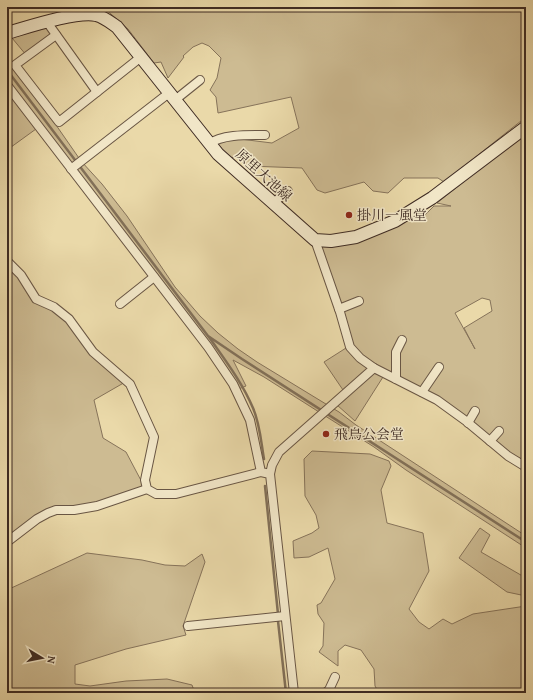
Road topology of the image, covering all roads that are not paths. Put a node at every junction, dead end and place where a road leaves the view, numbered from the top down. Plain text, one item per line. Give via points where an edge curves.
1 (93, 11) edge
2 (47, 22) junction
3 (7, 33) edge
4 (56, 35) junction
5 (141, 57) junction
6 (200, 80) dead end
7 (7, 85) edge
8 (97, 92) junction
9 (172, 96) junction
10 (526, 127) edge
11 (265, 135) dead end
12 (210, 144) junction
13 (72, 168) junction
14 (288, 191) dead end
15 (272, 203) junction
16 (315, 240) junction
17 (7, 261) edge
18 (154, 277) junction
19 (359, 301) dead end
20 (120, 304) dead end
21 (339, 309) junction
22 (402, 340) dead end
23 (374, 368) junction
24 (439, 368) dead end
25 (396, 379) junction
26 (422, 392) junction
27 (475, 411) dead end
28 (468, 423) junction
29 (498, 431) dead end
30 (490, 441) junction
31 (526, 467) edge
32 (266, 473) junction
33 (147, 489) junction
34 (7, 542) edge
35 (281, 616) junction
36 (188, 626) dead end
37 (335, 677) dead end
38 (294, 693) edge
39 (325, 693) edge

1 - 2 main road, 原里大池線
1 - 5 main road, 原里大池線 via 117,27
2 - 3 main road, 原里大池線
2 - 4 street
4 - 8 street
4 - 8 street via 15,65 59,122
5 - 8 street
5 - 9 main road, 原里大池線
6 - 9 street
7 - 13 street
9 - 12 main road, 原里大池線
9 - 13 street
10 - 16 main road via 432,198 395,221 356,237 330,242
11 - 12 street via 241,135 214,140
12 - 15 main road, 原里大池線
13 - 18 street
14 - 15 street
15 - 16 main road, 原里大池線
16 - 21 street
17 - 33 street via 21,275 36,299 54,307 70,319 92,352 130,384 154,437 145,480
18 - 20 street
18 - 32 street via 233,384 250,420
19 - 21 street
21 - 23 street via 350,347
22 - 25 street via 396,352
23 - 25 street
23 - 32 street via 279,452
24 - 26 street
25 - 26 street
26 - 28 street
27 - 28 street
28 - 30 street
29 - 30 street
30 - 31 street
32 - 33 street via 176,494 156,494
32 - 35 street
33 - 34 street via 97,506 48,513
35 - 36 street
35 - 38 street
37 - 39 street

